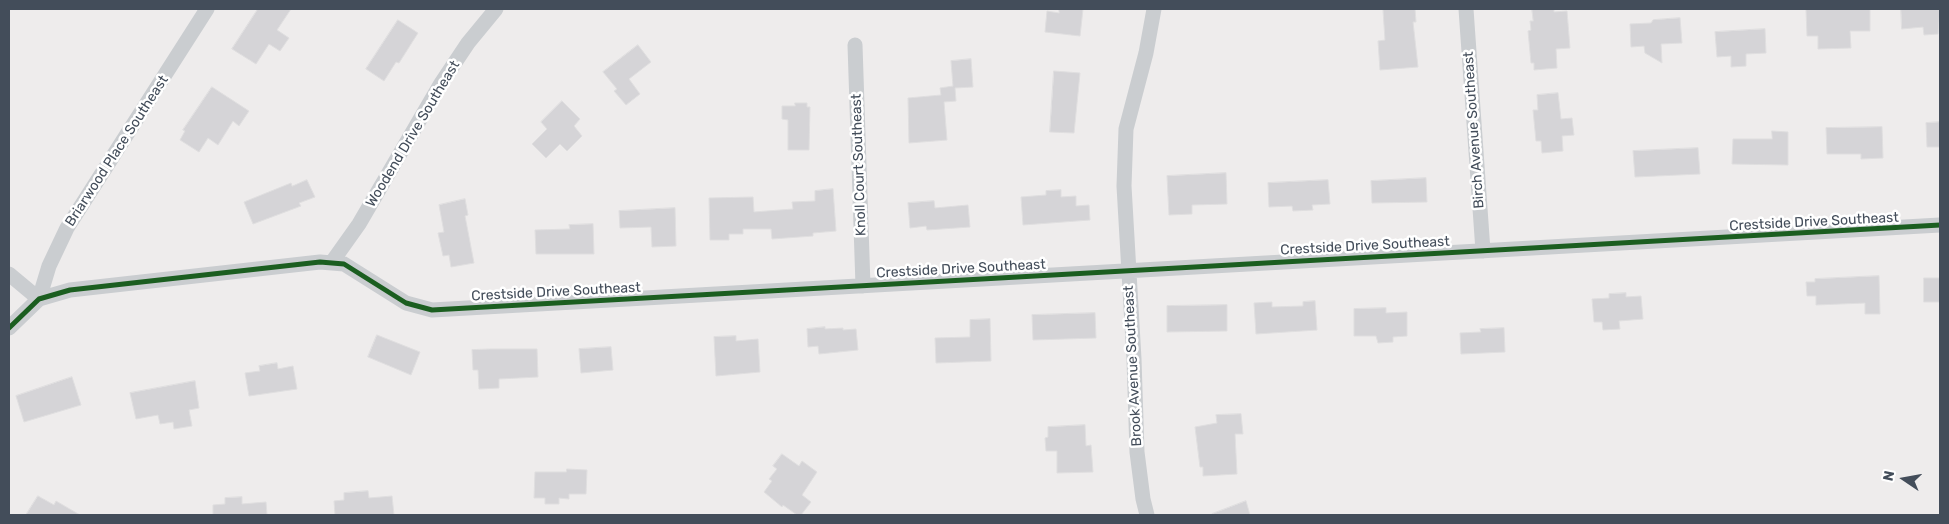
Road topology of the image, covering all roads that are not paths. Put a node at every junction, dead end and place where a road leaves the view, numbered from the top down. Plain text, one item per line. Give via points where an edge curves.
1 (207, 9) edge
2 (496, 9) edge
3 (1154, 9) edge
4 (1466, 9) edge
5 (855, 45) dead end
6 (1940, 225) edge
7 (1483, 251) junction
8 (332, 262) junction
9 (1128, 270) junction
10 (9, 274) edge
11 (863, 286) junction
12 (39, 299) junction
13 (9, 328) edge
14 (1147, 515) edge

1 - 12 street, Briarwood Place Southeast via 66,228
2 - 8 street, Woodend Drive Southeast via 445,78 359,224
3 - 9 street, Brook Avenue Southeast via 1126,129 1124,186
4 - 7 street, Birch Avenue Southeast
5 - 11 street, Knoll Court Southeast
6 - 7 street, Crestside Drive Southeast
7 - 9 street, Crestside Drive Southeast
8 - 11 street, Crestside Drive Southeast via 344,264 406,303 432,310
8 - 12 street, Crestside Drive Southeast via 70,290
9 - 11 street, Crestside Drive Southeast
9 - 14 street, Brook Avenue Southeast via 1136,452
10 - 12 street
12 - 13 street, Crestside Drive Southeast

